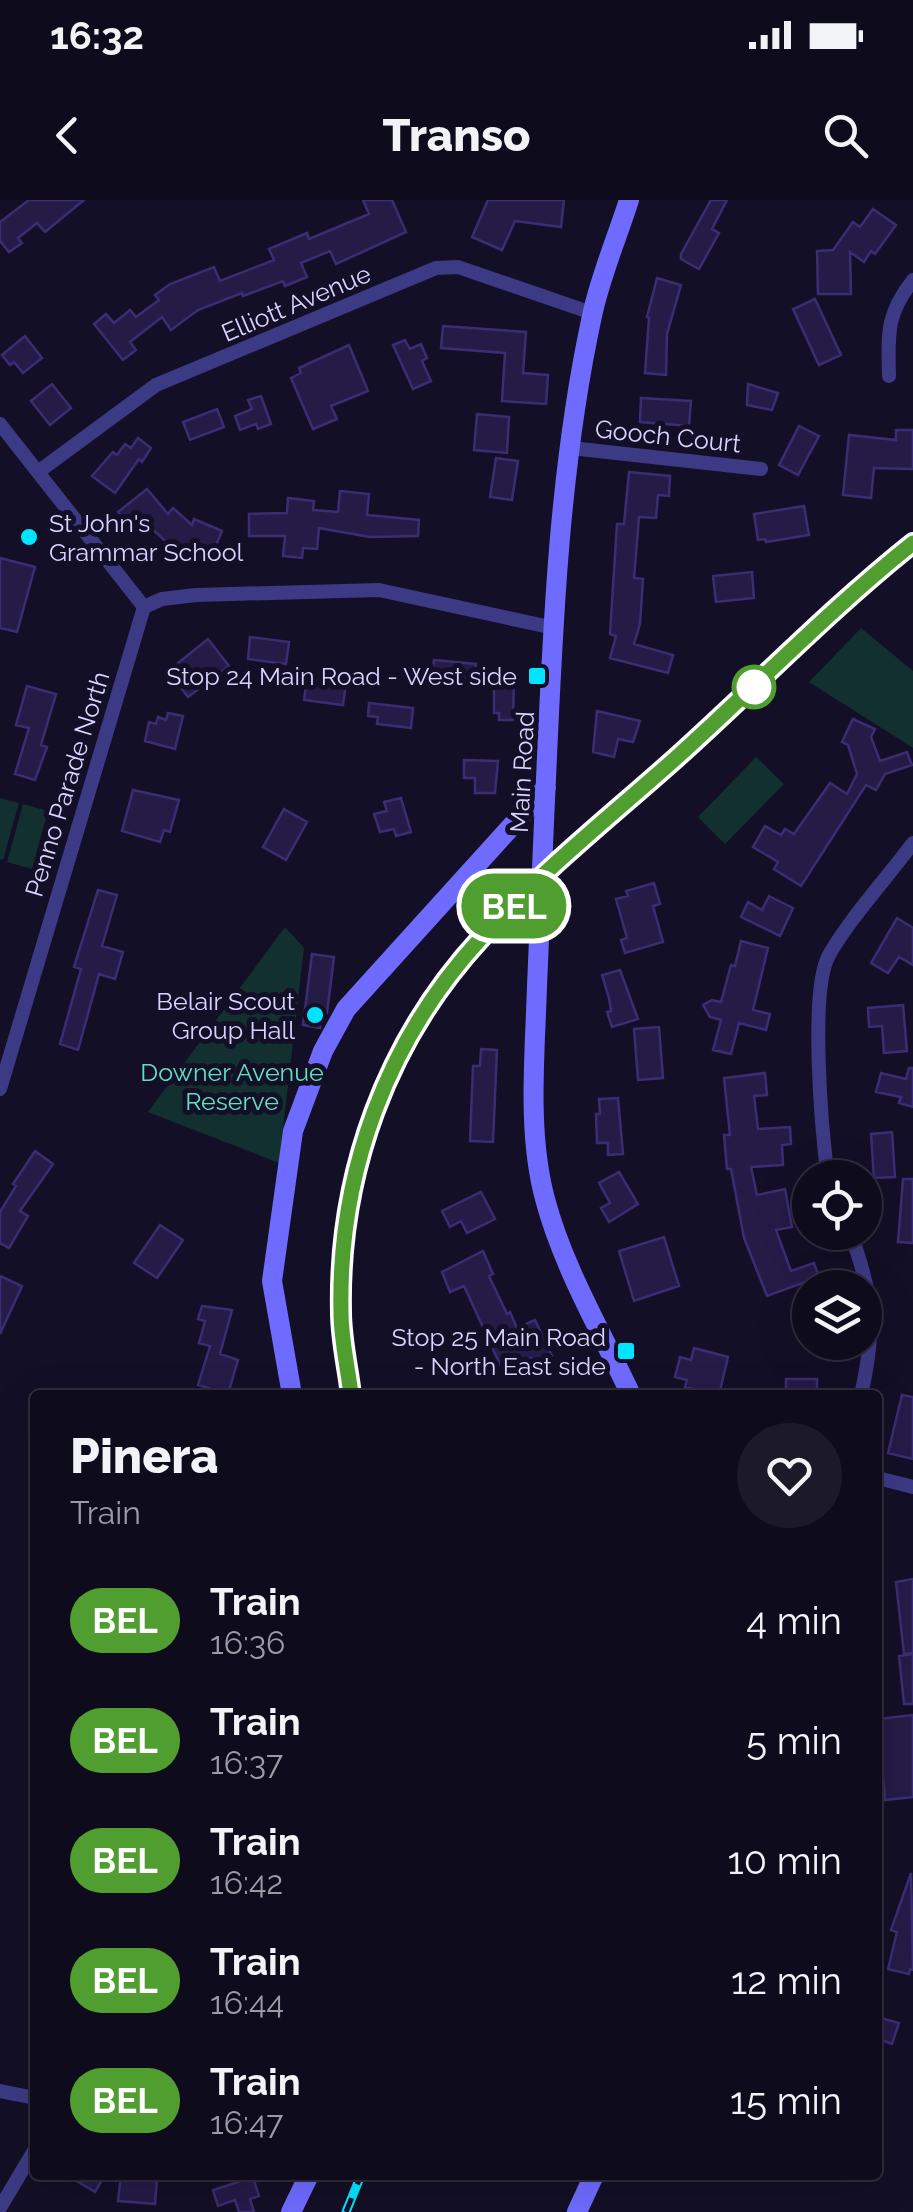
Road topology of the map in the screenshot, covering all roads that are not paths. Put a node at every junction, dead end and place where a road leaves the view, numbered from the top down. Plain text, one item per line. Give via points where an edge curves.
1 (629, 200) edge
2 (913, 280) edge
3 (592, 314) junction
4 (889, 376) dead end
5 (0, 424) edge
6 (571, 448) junction
7 (762, 468) dead end
8 (38, 472) junction
9 (144, 608) junction
10 (554, 628) junction
11 (546, 788) junction
12 (913, 843) edge
13 (0, 1089) edge
14 (827, 1160) edge
15 (856, 1250) edge
16 (291, 1390) edge
17 (629, 1390) edge
18 (862, 1390) edge
19 (882, 1479) edge
20 (913, 1486) edge
21 (0, 2091) edge
22 (30, 2097) edge
23 (30, 2157) edge
24 (307, 2180) edge
25 (592, 2180) edge
26 (0, 2208) edge
27 (291, 2212) edge
28 (578, 2212) edge

1 - 3 main road, Main Road
2 - 4 street via 888,328
3 - 6 main road, Main Road
3 - 8 street, Elliott Avenue via 458,267 436,268 156,386
5 - 8 street
6 - 7 street, Gooch Court
6 - 10 main road, Main Road
8 - 9 street
9 - 10 street via 196,594 380,590
9 - 13 street, Penno Parade North
10 - 11 main road, Main Road
11 - 16 main road via 346,1010 322,1051 293,1131 272,1281
11 - 17 main road, Main Road, bridge via 536,986 537,1157 558,1238
12 - 14 street via 828,957 819,990
15 - 18 street via 871,1295
19 - 20 street
21 - 22 street
23 - 26 street
24 - 27 main road
25 - 28 main road

